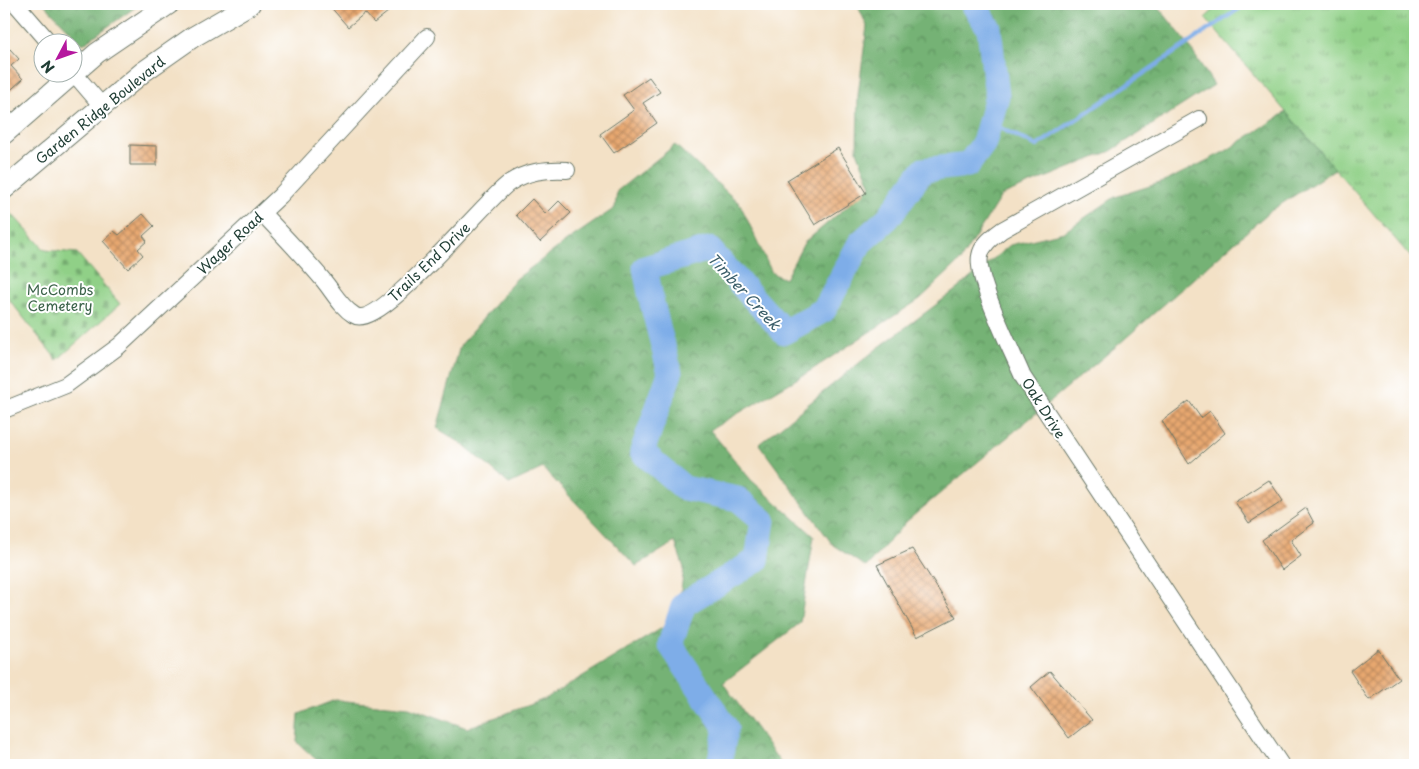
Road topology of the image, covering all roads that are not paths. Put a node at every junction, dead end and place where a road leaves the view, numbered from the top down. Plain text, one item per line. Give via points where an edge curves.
1 (16, 4) edge
2 (168, 4) edge
3 (250, 4) edge
4 (40, 32) edge
5 (427, 37) dead end
6 (82, 64) edge
7 (61, 82) edge
8 (82, 82) edge
9 (102, 106) junction
10 (1199, 120) dead end
11 (4, 134) edge
12 (567, 170) dead end
13 (4, 189) edge
14 (262, 214) junction
15 (4, 410) edge
16 (1281, 765) edge

1 - 4 street
2 - 6 main road
3 - 9 main road, Garden Ridge Boulevard via 193,37
5 - 14 street, Wager Road
7 - 11 main road
8 - 9 street
9 - 13 main road, Garden Ridge Boulevard
10 - 16 street, Oak Drive via 1002,230 983,247 979,266 1023,377
12 - 14 street, Trails End Drive via 542,169 509,183 391,300 364,317 355,316 343,305
14 - 15 street, Wager Road via 119,346 66,385

